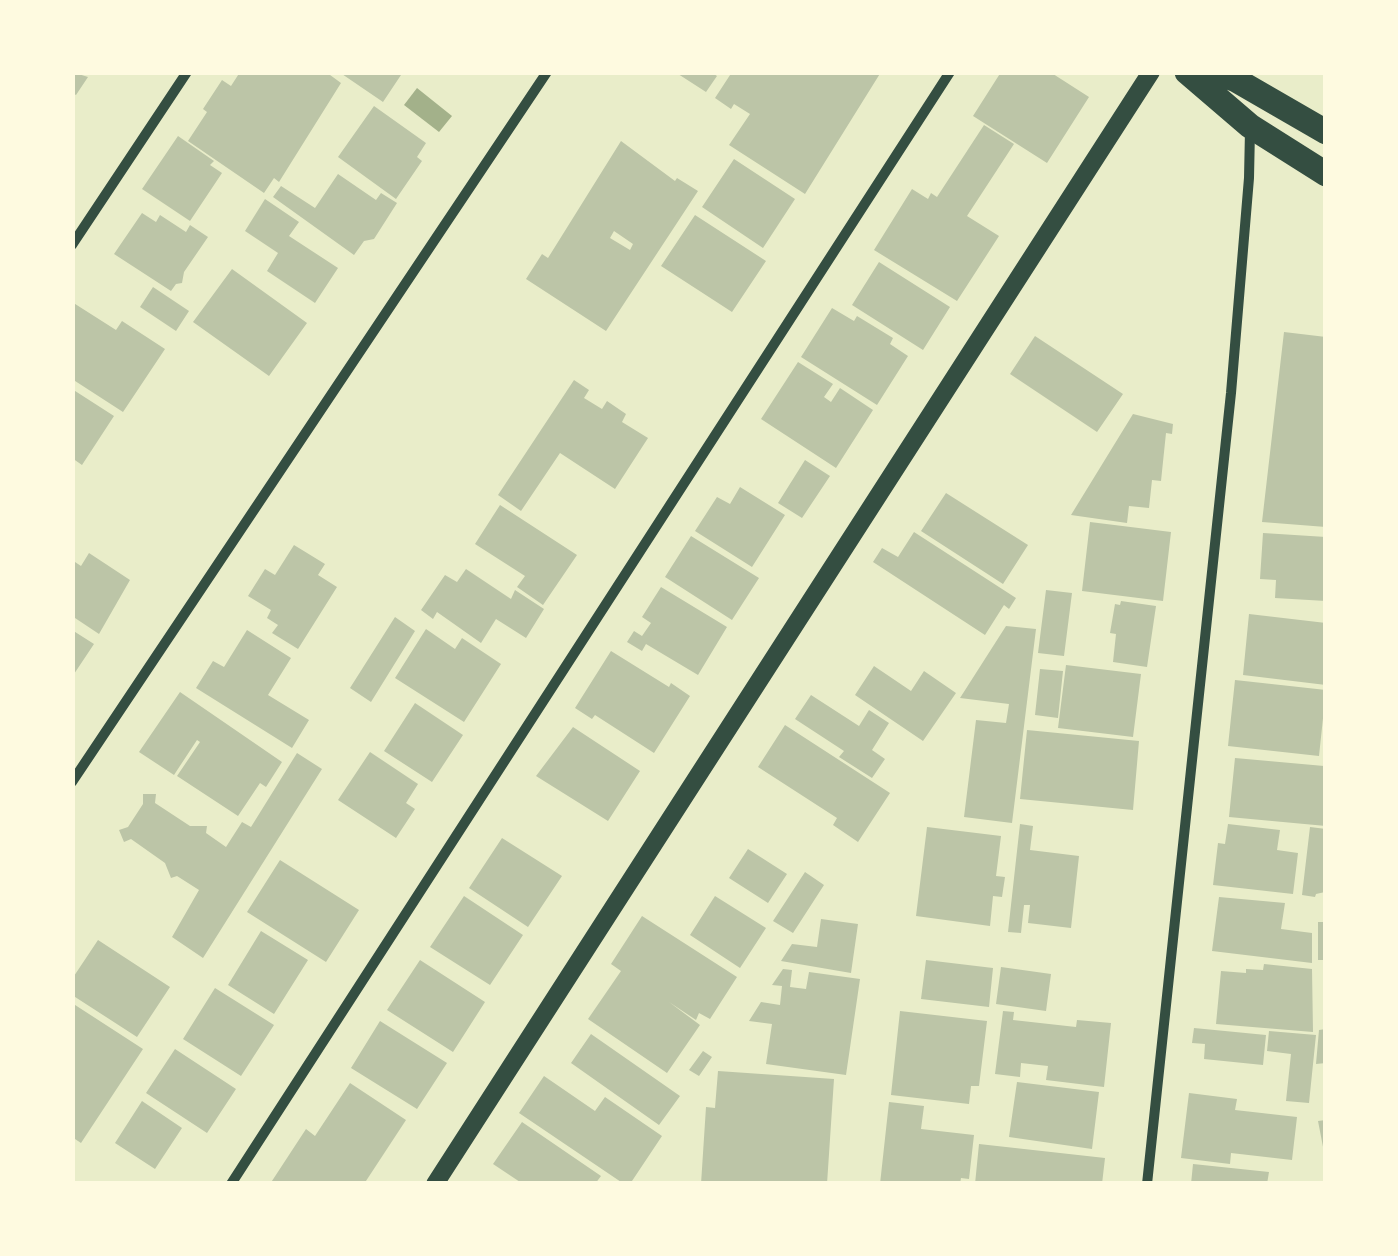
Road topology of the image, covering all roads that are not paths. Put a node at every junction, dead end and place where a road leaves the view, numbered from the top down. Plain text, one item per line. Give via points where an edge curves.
1 (187, 72) edge
2 (547, 72) edge
3 (950, 72) edge
4 (1150, 72) edge
5 (1186, 72) edge
6 (1216, 72) edge
7 (1250, 126) junction
8 (1326, 132) edge
9 (1326, 174) edge
10 (72, 245) edge
11 (72, 782) edge
12 (231, 1184) edge
13 (435, 1184) edge
14 (1147, 1184) edge

1 - 10 street
2 - 11 street
3 - 12 street
4 - 13 street
5 - 7 main road
6 - 8 main road
7 - 9 main road
7 - 14 street via 1231,393

